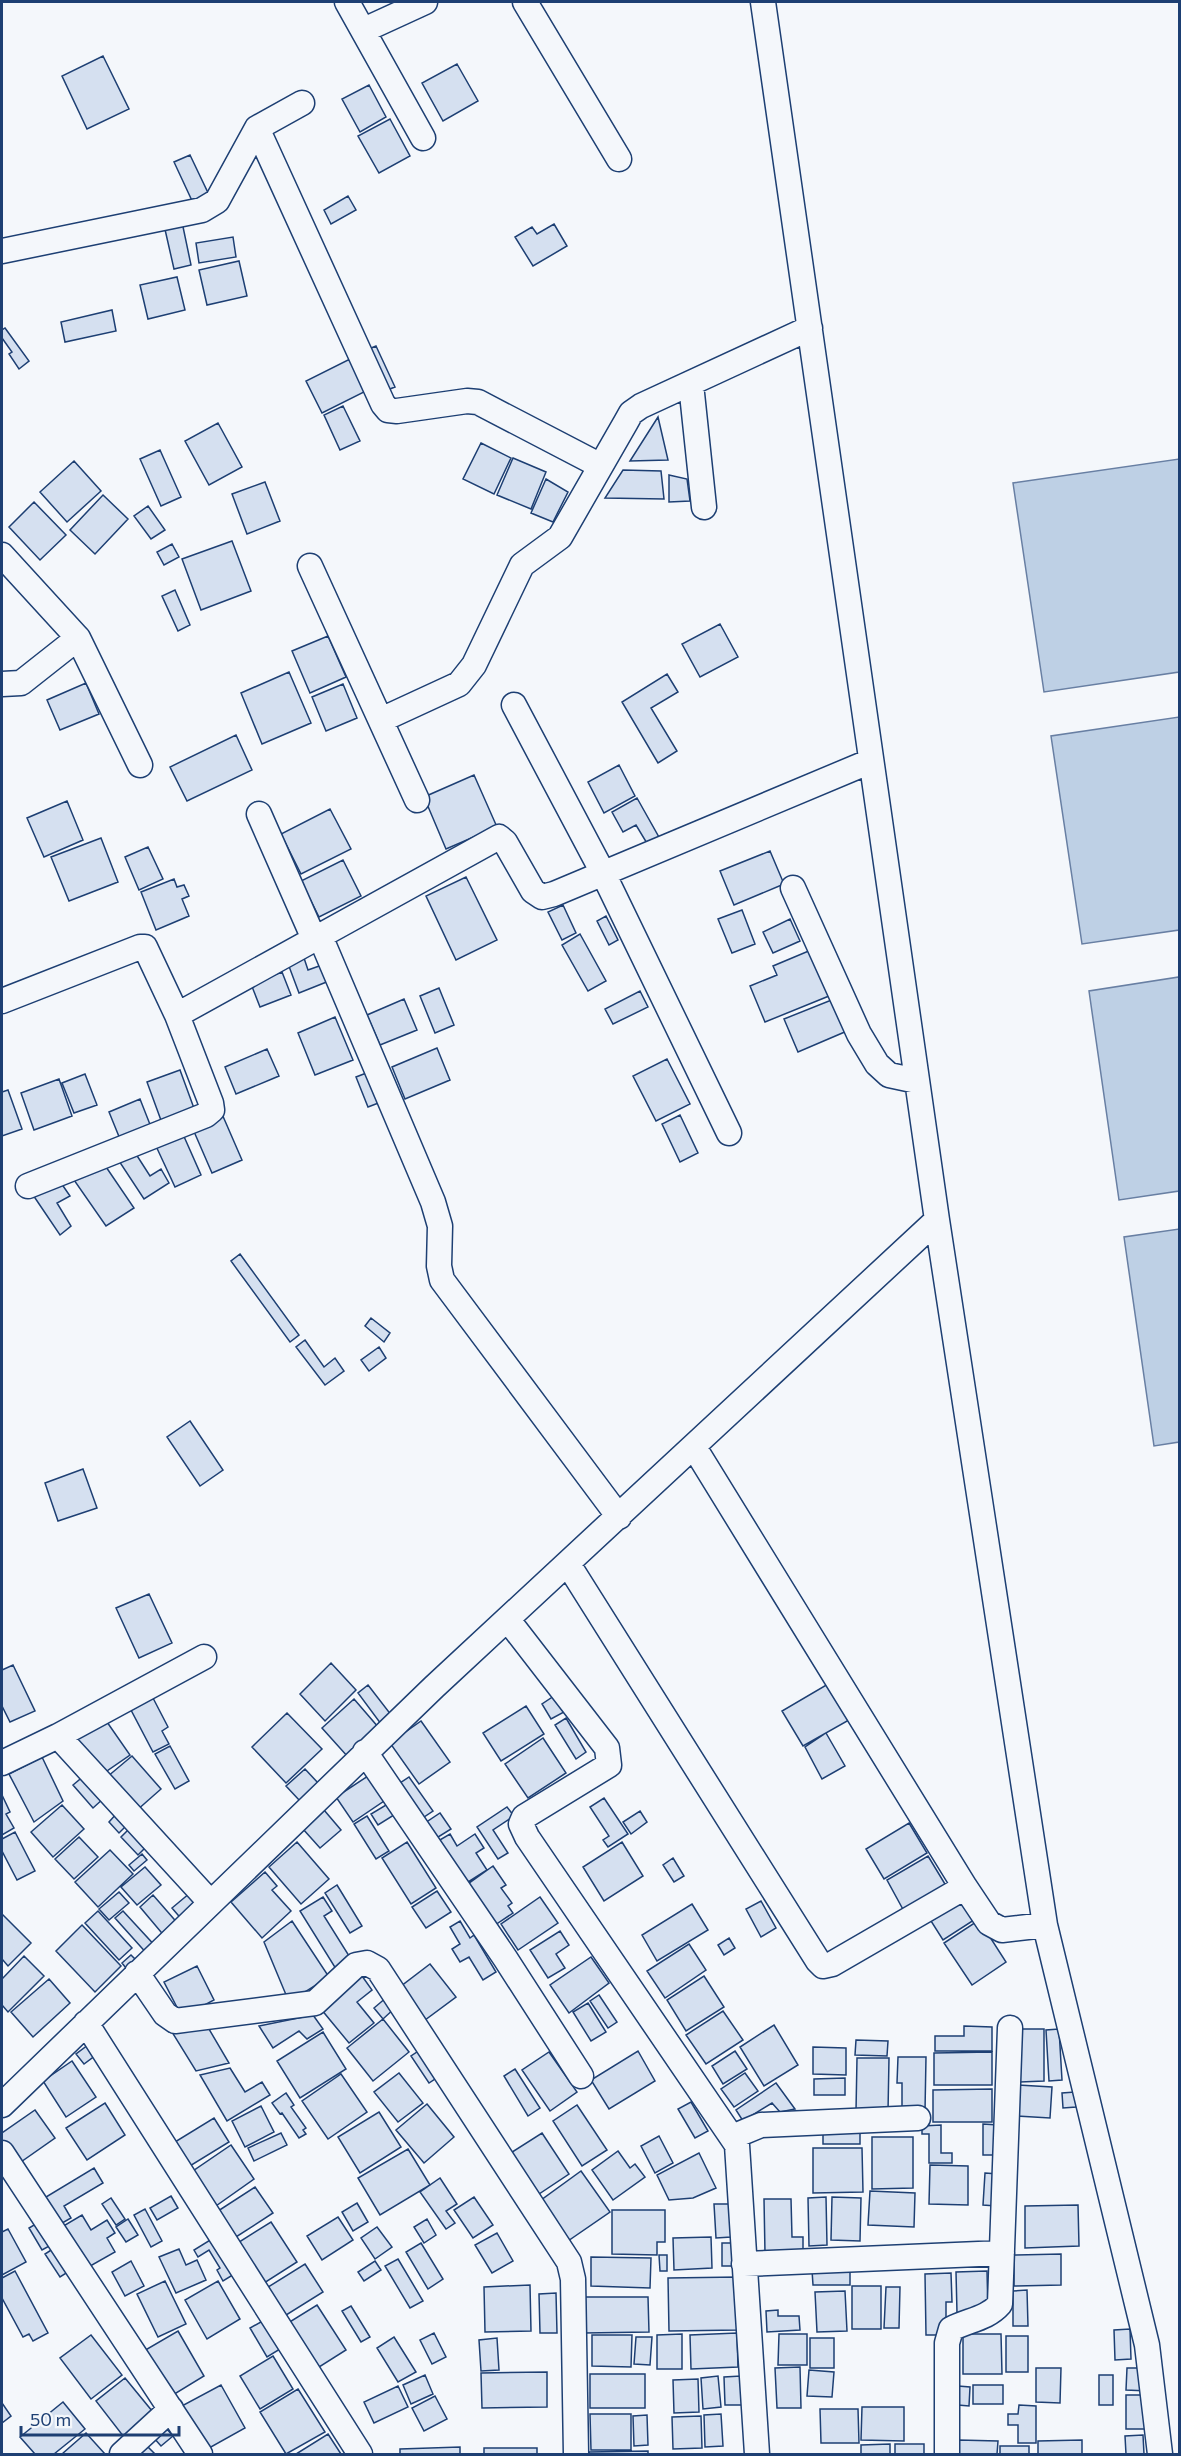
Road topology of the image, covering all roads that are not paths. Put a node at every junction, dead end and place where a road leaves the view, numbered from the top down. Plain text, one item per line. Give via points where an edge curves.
1 (347, 2) edge
2 (425, 2) edge
3 (525, 2) edge
4 (763, 2) edge
5 (364, 30) junction
6 (302, 103) dead end
7 (257, 128) junction
8 (423, 138) dead end
9 (619, 159) dead end
10 (2, 251) edge
11 (810, 328) junction
12 (691, 384) junction
13 (599, 465) junction
14 (704, 507) dead end
15 (2, 555) edge
16 (310, 566) dead end
17 (78, 638) junction
18 (2, 684) edge
19 (514, 705) dead end
20 (381, 720) junction
21 (871, 761) junction
22 (140, 765) dead end
23 (417, 800) dead end
24 (260, 814) dead end
25 (603, 873) junction
26 (793, 888) dead end
27 (317, 938) junction
28 (2, 1001) edge
29 (177, 1015) junction
30 (917, 1081) junction
31 (729, 1133) dead end
32 (28, 1186) dead end
33 (937, 1220) junction
34 (694, 1447) junction
35 (619, 1517) junction
36 (568, 1563) junction
37 (508, 1620) junction
38 (204, 1657) dead end
39 (58, 1736) junction
40 (365, 1752) junction
41 (2, 1763) edge
42 (965, 1887) junction
43 (210, 1902) junction
44 (1045, 1925) junction
45 (137, 1973) junction
46 (86, 2023) junction
47 (1010, 2028) dead end
48 (581, 2076) dead end
49 (2, 2105) edge
50 (918, 2118) dead end
51 (732, 2137) junction
52 (2, 2153) edge
53 (1002, 2253) junction
54 (744, 2264) junction
55 (171, 2409) junction
56 (122, 2454) edge
57 (200, 2454) edge
58 (360, 2454) edge
59 (576, 2454) edge
60 (757, 2454) edge
61 (947, 2454) edge
62 (1160, 2454) edge

1 - 5 street
2 - 5 street
3 - 9 street
4 - 11 street
5 - 8 street
6 - 7 street
7 - 10 street via 217,201 202,210
7 - 13 street via 388,410 478,402
11 - 12 street
11 - 21 street
12 - 13 street via 631,413
12 - 14 street
13 - 20 street via 560,537 522,565 474,665 459,684
15 - 17 street
16 - 20 street
17 - 18 street via 21,683
17 - 22 street
19 - 25 street
20 - 23 street
21 - 25 street
21 - 30 street
24 - 27 street
25 - 27 street via 542,897 533,891 499,837
25 - 31 street
26 - 30 street via 877,1065 889,1075
27 - 29 street
27 - 35 street via 433,1202 440,1226 442,1280
28 - 29 street via 145,947
29 - 32 street via 212,1110
30 - 33 street
33 - 34 street
33 - 44 street
34 - 35 street
34 - 42 street
35 - 36 street
36 - 37 street
36 - 42 street via 823,1966
37 - 40 street
37 - 51 street via 607,1748 610,1759 609,1766 524,1817 521,1824 526,1837
38 - 39 street
39 - 41 street
39 - 43 street
40 - 43 street
40 - 48 street
42 - 44 street via 989,1923 1002,1930
43 - 45 street
44 - 62 street via 1147,2345
45 - 46 street
45 - 59 street via 165,2014 175,2020 315,2003 356,1965 367,1963 378,1969 568,2262 573,2280
46 - 49 street
46 - 58 street
47 - 53 street
50 - 51 street via 761,2125
51 - 54 street via 738,2161
52 - 55 street
53 - 54 street
53 - 61 street via 1000,2304 992,2314 951,2329 947,2343
54 - 60 street
55 - 56 street
55 - 57 street

